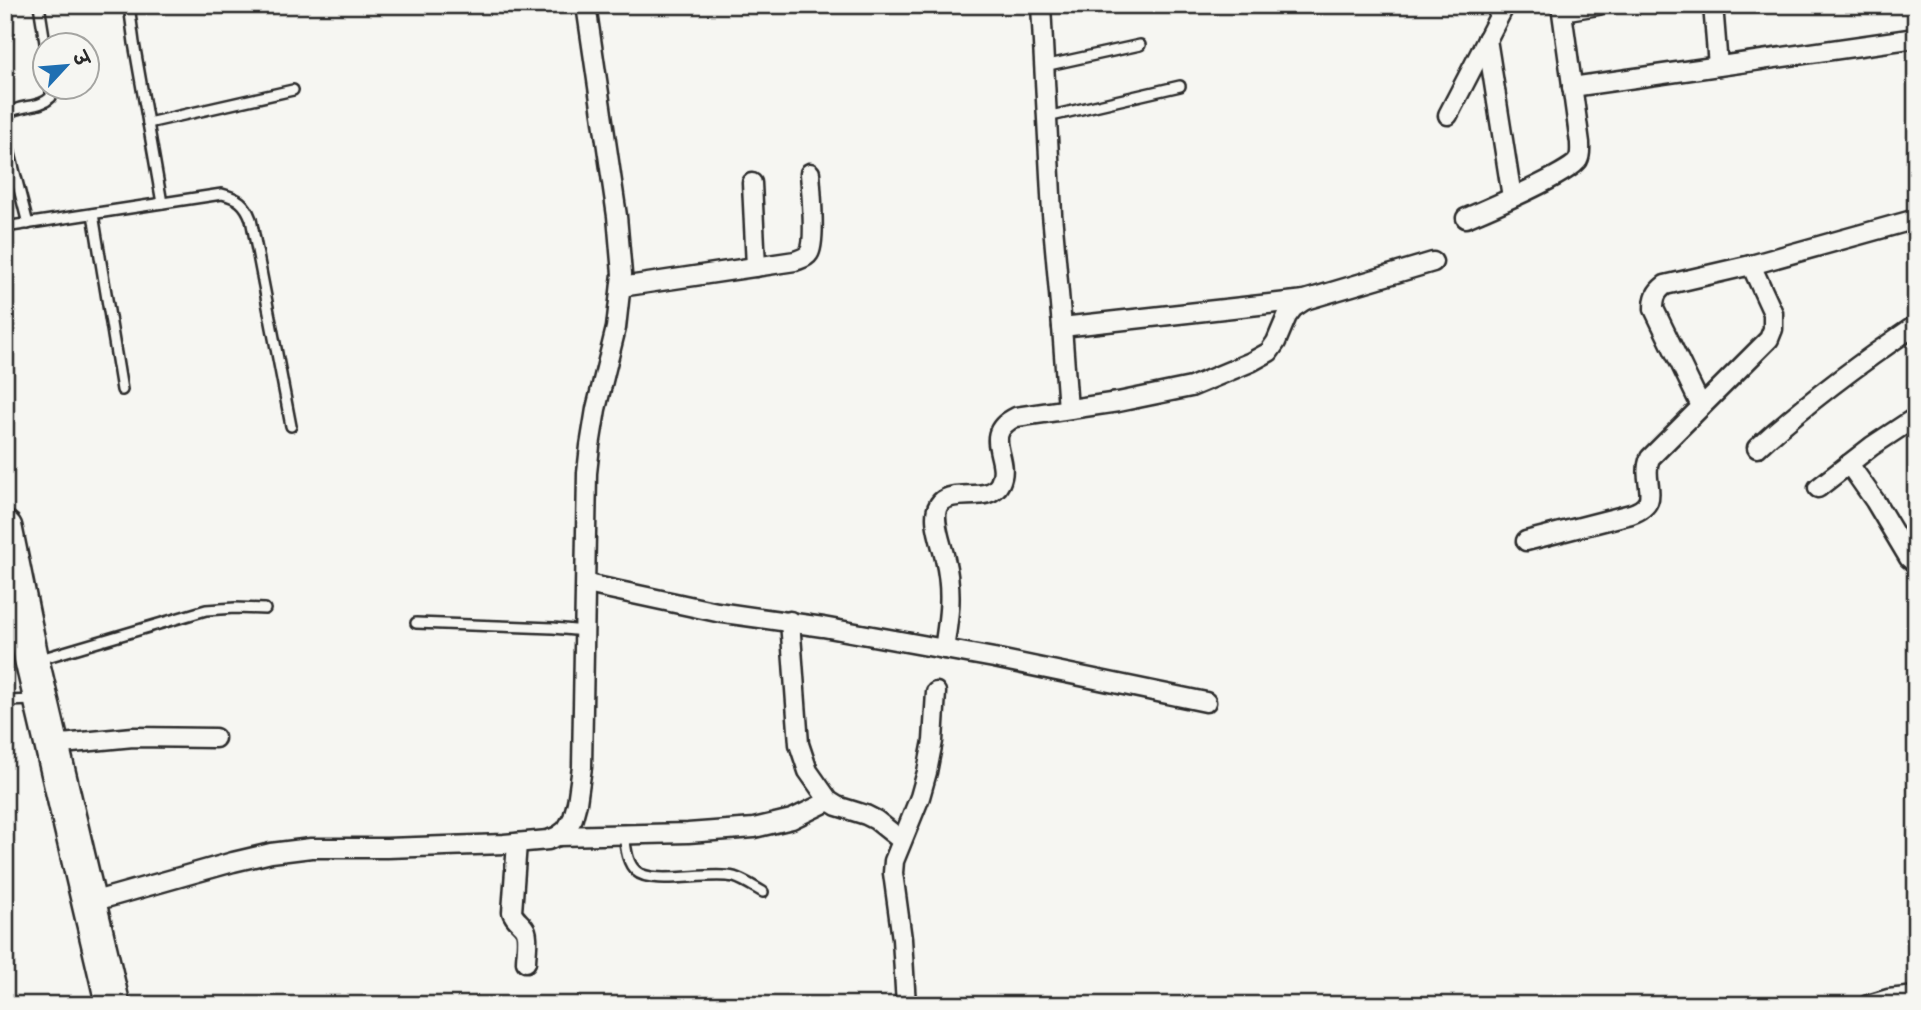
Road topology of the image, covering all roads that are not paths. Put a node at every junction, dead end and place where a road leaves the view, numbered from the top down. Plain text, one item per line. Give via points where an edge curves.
1 (39, 5) edge
2 (130, 5) edge
3 (586, 5) edge
4 (1041, 5) edge
5 (1505, 5) edge
6 (1598, 5) edge
7 (1713, 5) edge
8 (1561, 8) edge
9 (43, 32) edge
10 (1916, 38) edge
11 (1487, 39) junction
12 (1140, 45) dead end
13 (1044, 66) junction
14 (1718, 66) junction
15 (1180, 86) dead end
16 (1572, 87) junction
17 (293, 90) dead end
18 (45, 102) edge
19 (5, 116) edge
20 (1448, 116) dead end
21 (1047, 117) junction
22 (148, 123) junction
23 (5, 134) edge
24 (810, 173) dead end
25 (752, 183) dead end
26 (1512, 197) junction
27 (162, 203) junction
28 (93, 214) junction
29 (1466, 218) dead end
30 (1916, 219) edge
31 (28, 224) junction
32 (5, 227) edge
33 (1433, 262) dead end
34 (1751, 265) junction
35 (756, 267) junction
36 (621, 286) junction
37 (1305, 300) junction
38 (1916, 325) edge
39 (1062, 327) junction
40 (122, 390) dead end
41 (1701, 406) junction
42 (1068, 410) junction
43 (1916, 417) edge
44 (291, 426) dead end
45 (1757, 448) dead end
46 (1849, 464) junction
47 (1818, 488) dead end
48 (5, 528) edge
49 (1526, 541) dead end
50 (1916, 564) edge
51 (587, 584) junction
52 (265, 609) dead end
53 (790, 621) junction
54 (416, 623) dead end
55 (586, 631) junction
56 (944, 649) junction
57 (32, 661) junction
58 (936, 692) dead end
59 (41, 699) junction
60 (5, 701) edge
61 (1206, 702) dead end
62 (215, 738) dead end
63 (52, 745) junction
64 (829, 801) junction
65 (624, 835) junction
66 (558, 836) junction
67 (901, 840) junction
68 (517, 843) junction
69 (764, 892) dead end
70 (88, 903) junction
71 (526, 961) dead end
72 (1916, 996) edge
73 (113, 1005) edge
74 (906, 1005) edge
75 (1868, 1005) edge

1 - 9 lane
2 - 22 lane
3 - 36 street via 619,228
4 - 13 street
5 - 11 street
6 - 8 street
7 - 14 street
8 - 16 street
10 - 14 street
11 - 20 street
11 - 26 street
12 - 13 lane
13 - 21 street
14 - 16 street
15 - 21 lane
16 - 26 street via 1580,143 1577,162
17 - 22 lane
18 - 19 lane via 16,108
21 - 39 street
22 - 27 lane
23 - 31 lane
24 - 35 street via 813,239 809,254
25 - 35 street
26 - 29 street
27 - 28 lane
27 - 44 lane via 222,194 246,206
28 - 31 lane
28 - 40 lane
30 - 34 street
31 - 32 lane
33 - 37 street
34 - 41 street via 1773,313 1773,329 1769,339
34 - 41 street via 1665,285 1656,294 1654,309
35 - 36 street
36 - 51 street via 590,446
37 - 39 street
37 - 42 street via 1287,316 1269,352 1251,362 1191,387
38 - 45 street via 1794,413
39 - 42 street
41 - 49 street via 1650,458 1650,497 1641,511
42 - 56 street via 1006,422 998,436 1002,474 996,488 981,495 942,500 936,508 950,583
43 - 46 street
46 - 47 street
46 - 50 street
48 - 57 highway
51 - 53 street via 718,612
51 - 55 street
52 - 57 lane via 206,610
53 - 56 street
53 - 64 street via 799,744 808,771
54 - 55 lane
55 - 66 street via 582,767 573,818
56 - 61 street
57 - 59 highway
58 - 67 street via 927,772
59 - 60 lane
59 - 63 highway
62 - 63 street via 133,737
63 - 70 highway
64 - 65 street via 775,825
64 - 67 street via 876,820
65 - 66 street
65 - 69 lane via 632,866 645,876 733,877
66 - 68 street
67 - 74 street via 893,873
68 - 70 street via 271,853
68 - 71 street via 512,912 527,933
70 - 73 highway
72 - 75 street

